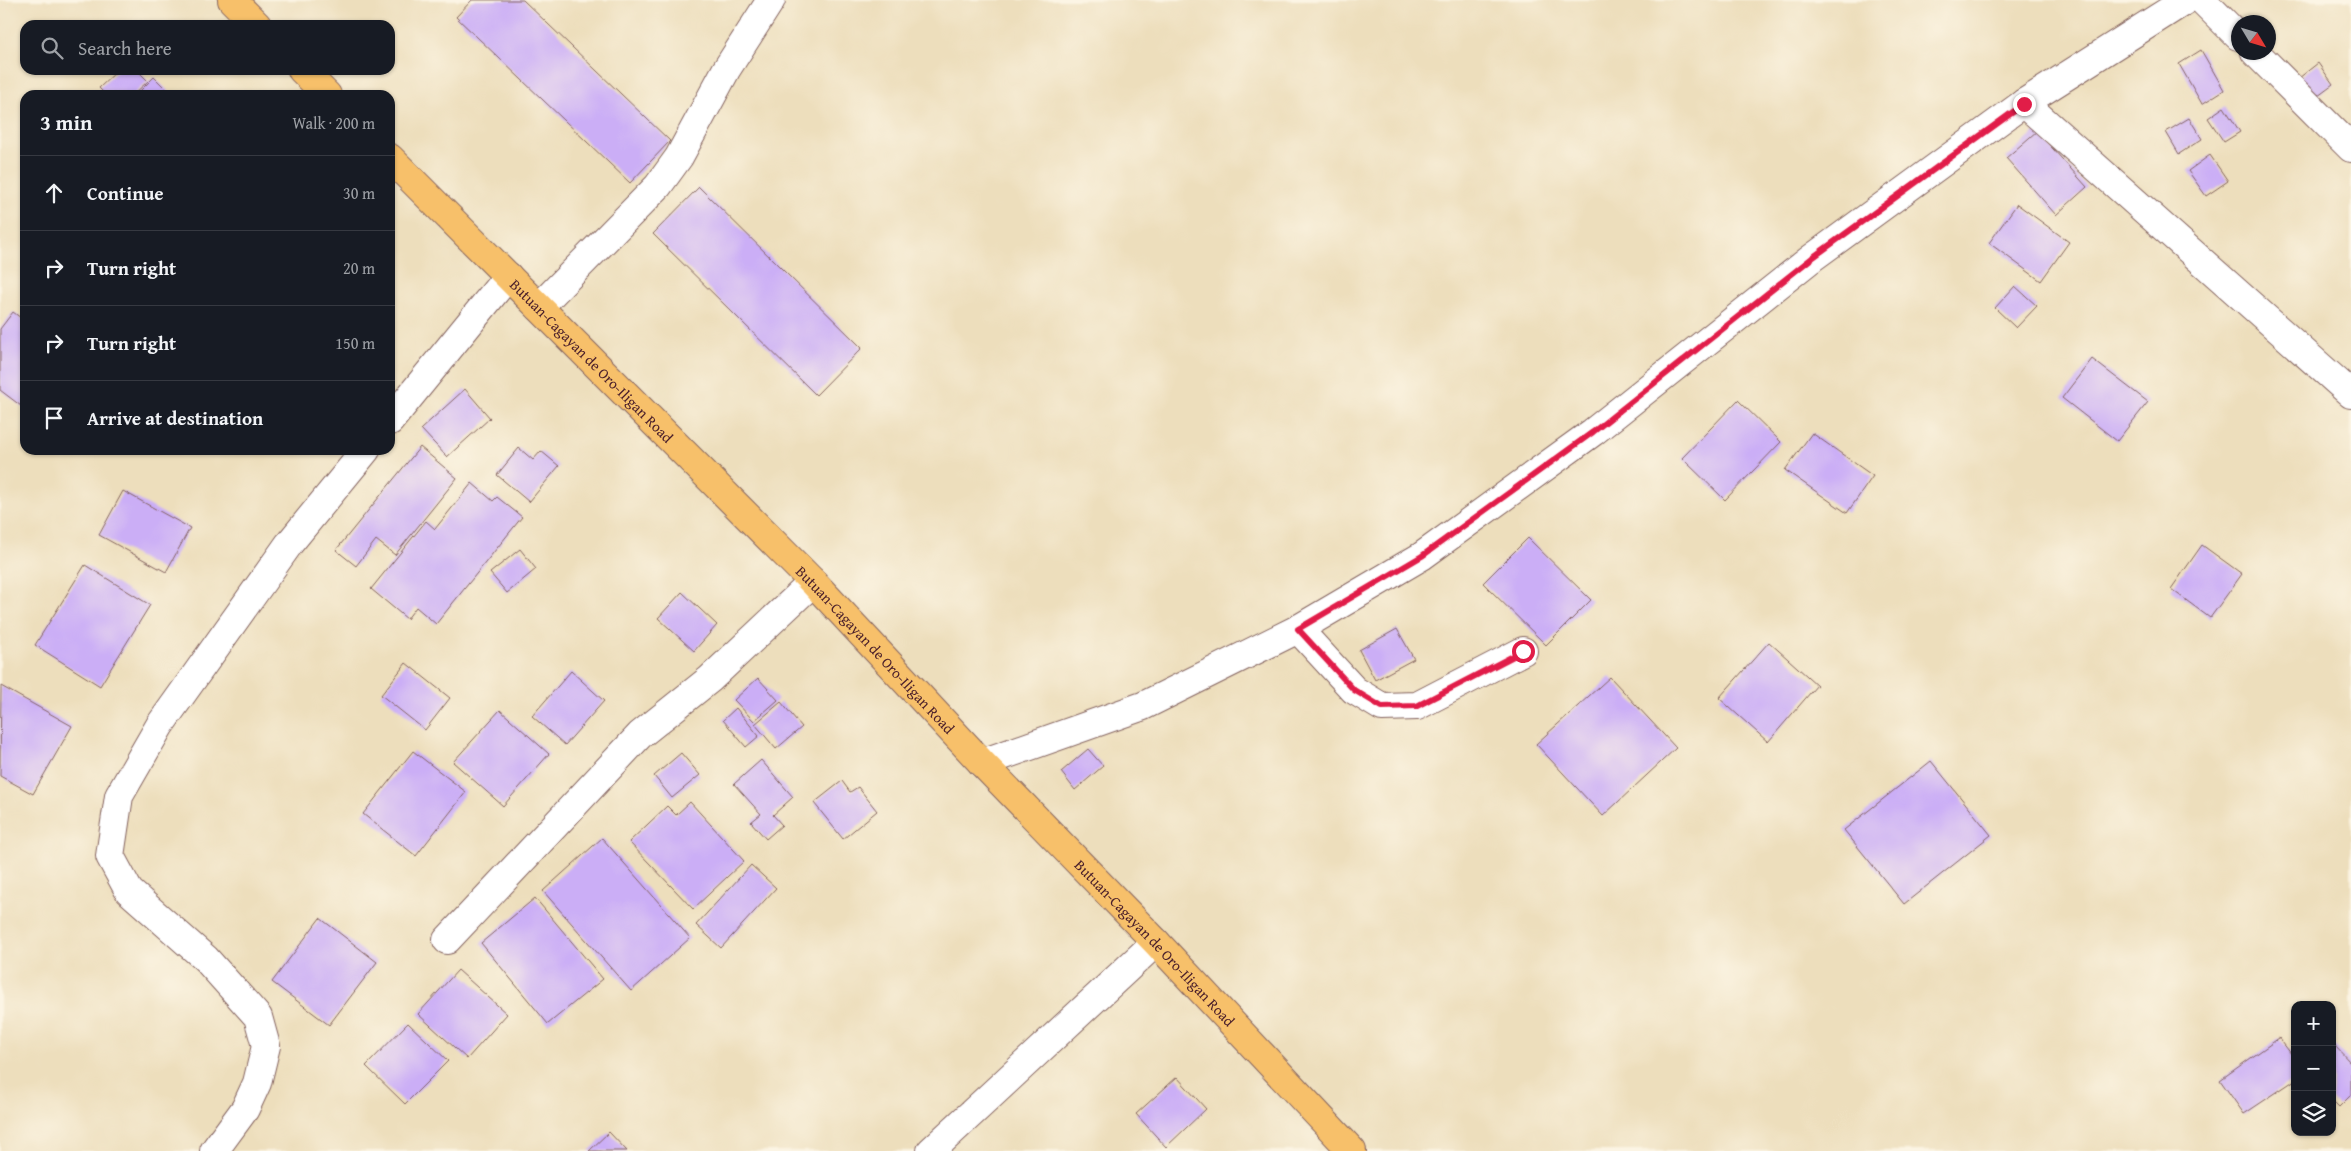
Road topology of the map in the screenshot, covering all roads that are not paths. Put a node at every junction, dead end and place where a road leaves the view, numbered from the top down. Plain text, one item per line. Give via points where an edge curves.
1 (232, 0) edge
2 (771, 0) edge
3 (2186, 0) edge
4 (2202, 0) edge
5 (252, 20) edge
6 (2231, 29) edge
7 (2263, 60) edge
8 (307, 75) edge
9 (322, 90) edge
10 (2024, 104) junction
11 (2351, 148) edge
12 (395, 163) edge
13 (508, 276) junction
14 (539, 307) junction
15 (2351, 394) edge
16 (395, 415) edge
17 (362, 455) edge
18 (813, 582) junction
19 (1298, 629) junction
20 (1523, 651) dead end
21 (982, 763) junction
22 (447, 940) dead end
23 (1156, 942) junction
24 (214, 1151) edge
25 (931, 1151) edge
26 (1352, 1151) edge

1 - 5 highway
2 - 14 street via 726,70 679,157 658,186
3 - 10 street
4 - 6 street
7 - 11 street
8 - 9 highway
10 - 15 street
10 - 19 street via 1812,258 1593,432 1422,556
12 - 13 highway, Butuan-Cagayan de Oro-Iligan Road
13 - 14 highway, Butuan-Cagayan de Oro-Iligan Road
13 - 16 street
14 - 18 highway, Butuan-Cagayan de Oro-Iligan Road
17 - 24 street via 272,568 160,726 119,796 110,856 129,890 206,959 258,1017 266,1046 257,1083 244,1109
18 - 21 highway, Butuan-Cagayan de Oro-Iligan Road
18 - 22 street via 710,679 640,736
19 - 20 street via 1354,690 1382,707 1417,706
19 - 21 street via 1143,706
21 - 23 highway, Butuan-Cagayan de Oro-Iligan Road
23 - 25 street
23 - 26 highway, Butuan-Cagayan de Oro-Iligan Road

